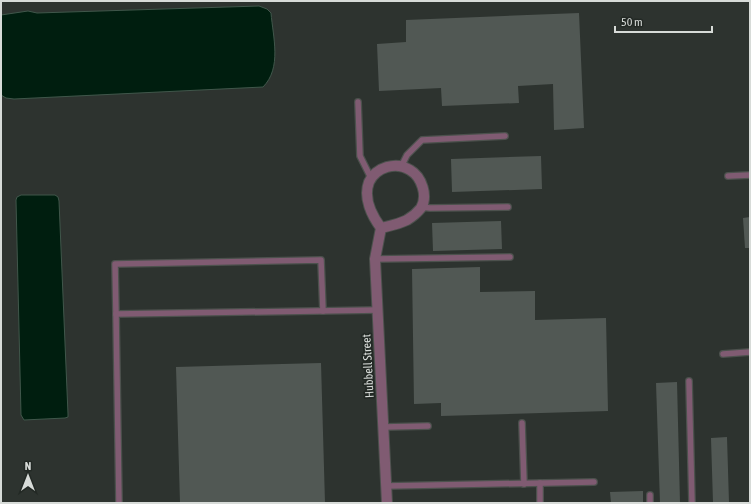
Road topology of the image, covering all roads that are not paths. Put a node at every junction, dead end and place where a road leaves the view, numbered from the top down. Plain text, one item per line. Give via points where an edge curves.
1 (358, 102) dead end
2 (505, 136) dead end
3 (401, 167) junction
4 (750, 175) edge
5 (728, 176) dead end
6 (371, 178) junction
7 (421, 207) junction
8 (508, 207) dead end
9 (381, 228) junction
10 (510, 257) dead end
11 (375, 259) junction
12 (378, 310) junction
13 (323, 311) junction
14 (116, 314) junction
15 (750, 352) edge
16 (723, 354) dead end
17 (689, 381) dead end
18 (522, 423) dead end
19 (428, 426) dead end
20 (384, 427) junction
21 (594, 482) dead end
22 (540, 483) junction
23 (524, 484) junction
24 (386, 486) junction
25 (650, 495) dead end
26 (119, 503) edge
27 (387, 503) edge
28 (540, 503) edge
29 (650, 503) edge
30 (692, 503) edge

1 - 6 lane via 360,156
2 - 3 lane via 422,140 407,155
3 - 6 street via 384,168
3 - 7 street via 415,173 421,182 424,194
4 - 5 lane
6 - 9 street via 368,186 369,205 373,218
7 - 8 lane
7 - 9 street via 406,220
9 - 11 street, Hubbell Street
10 - 11 lane
11 - 12 street, Hubbell Street
12 - 13 lane
12 - 20 street, Hubbell Street
13 - 14 lane
13 - 14 lane via 321,260 115,264
14 - 26 lane
15 - 16 lane
17 - 30 lane
18 - 23 lane
19 - 20 lane
20 - 24 street, Hubbell Street
21 - 22 lane
22 - 23 lane
22 - 28 lane
23 - 24 lane
24 - 27 street, Hubbell Street
25 - 29 lane

